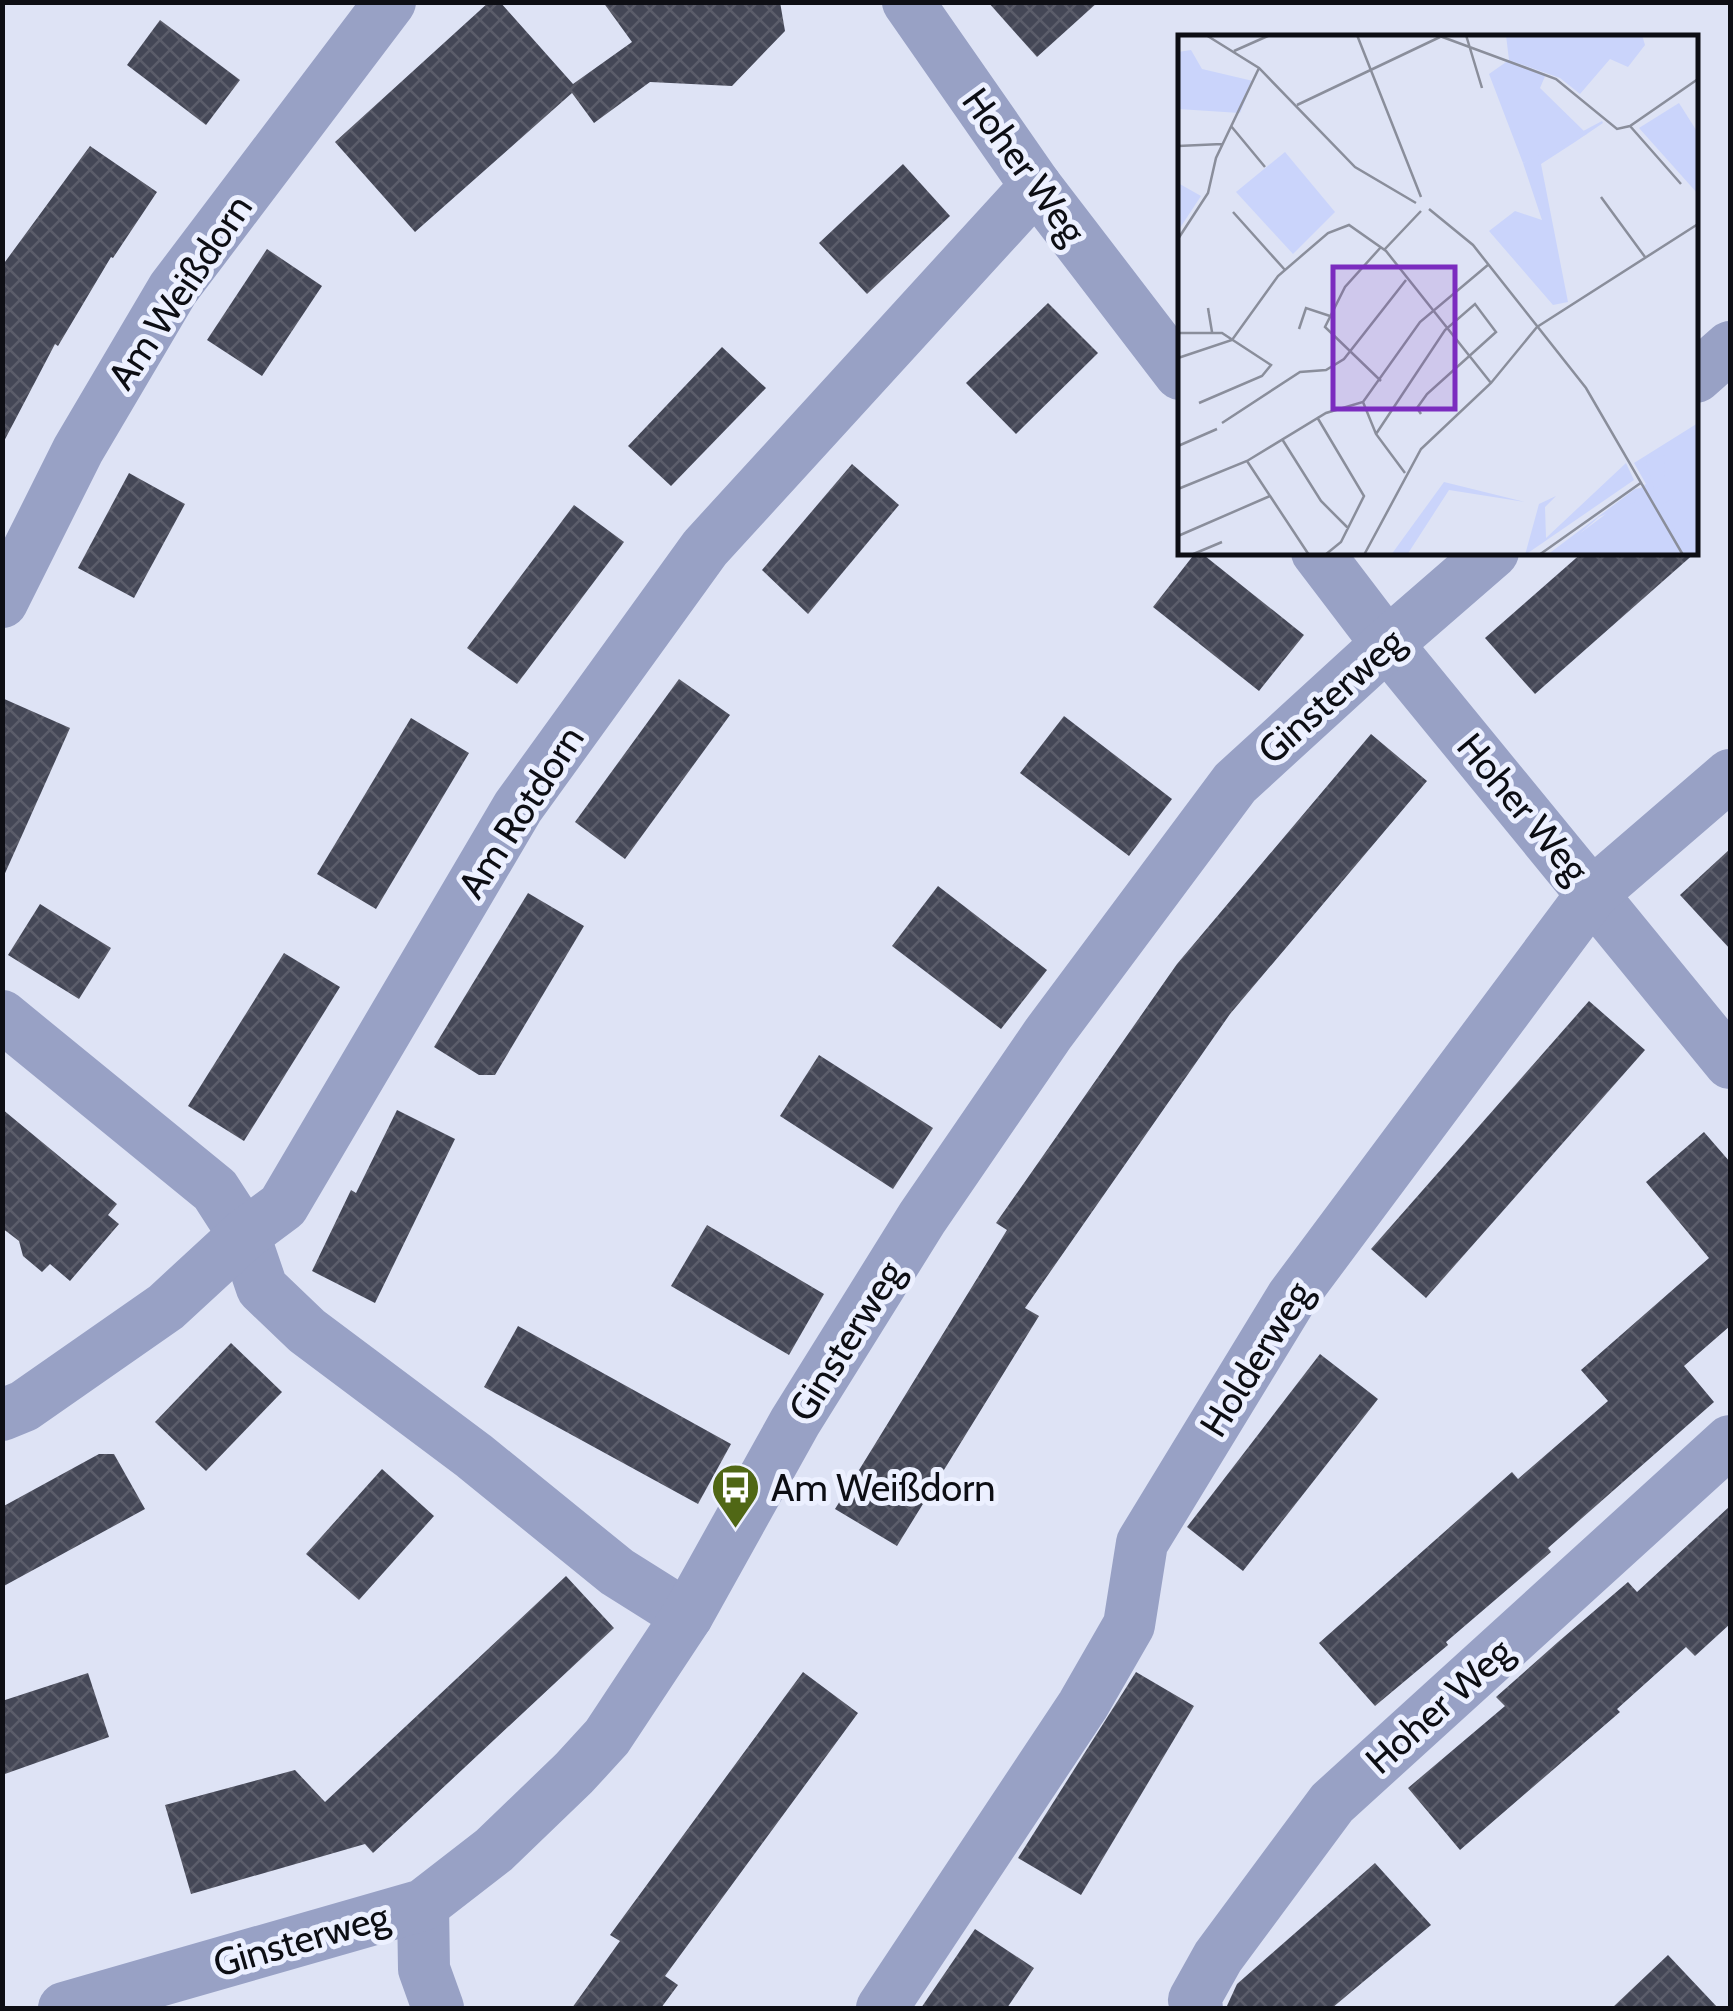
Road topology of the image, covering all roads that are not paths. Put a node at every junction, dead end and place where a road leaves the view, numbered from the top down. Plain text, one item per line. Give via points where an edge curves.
1 (390, 2) edge
2 (908, 2) edge
3 (1036, 186) junction
4 (1730, 346) edge
5 (1178, 371) edge
6 (1698, 375) edge
7 (1320, 555) edge
8 (1490, 555) edge
9 (2, 602) edge
10 (1388, 644) junction
11 (1730, 775) edge
12 (1593, 893) junction
13 (2, 1016) edge
14 (1730, 1063) edge
15 (244, 1235) junction
16 (2, 1416) edge
17 (1730, 1441) edge
18 (687, 1616) junction
19 (423, 1905) junction
20 (64, 2008) edge
21 (438, 2008) edge
22 (882, 2008) edge
23 (1198, 2008) edge

1 - 9 street, Am Weißdorn via 173,289 78,450
2 - 3 street, Hoher Weg
3 - 5 street, Hoher Weg
3 - 15 street, Am Rotdorn via 705,548 518,807 282,1206
4 - 6 street
7 - 10 street, Hoher Weg
8 - 10 street, Ginsterweg
10 - 12 street, Hoher Weg
10 - 18 street, Ginsterweg via 1236,783 1048,1034 860,1316
11 - 12 street, Holderweg
12 - 14 street, Hoher Weg
12 - 22 street, Holderweg via 1292,1297 1142,1543 1130,1625
13 - 15 street via 215,1190
15 - 16 street, Am Rotdorn via 166,1308
15 - 18 street via 262,1288 306,1331 617,1572
17 - 23 street, Hoher Weg via 1332,1803 1218,1956 1194,2000
18 - 19 street, Ginsterweg via 607,1737 494,1850
19 - 20 street, Ginsterweg
19 - 21 street via 424,1969

